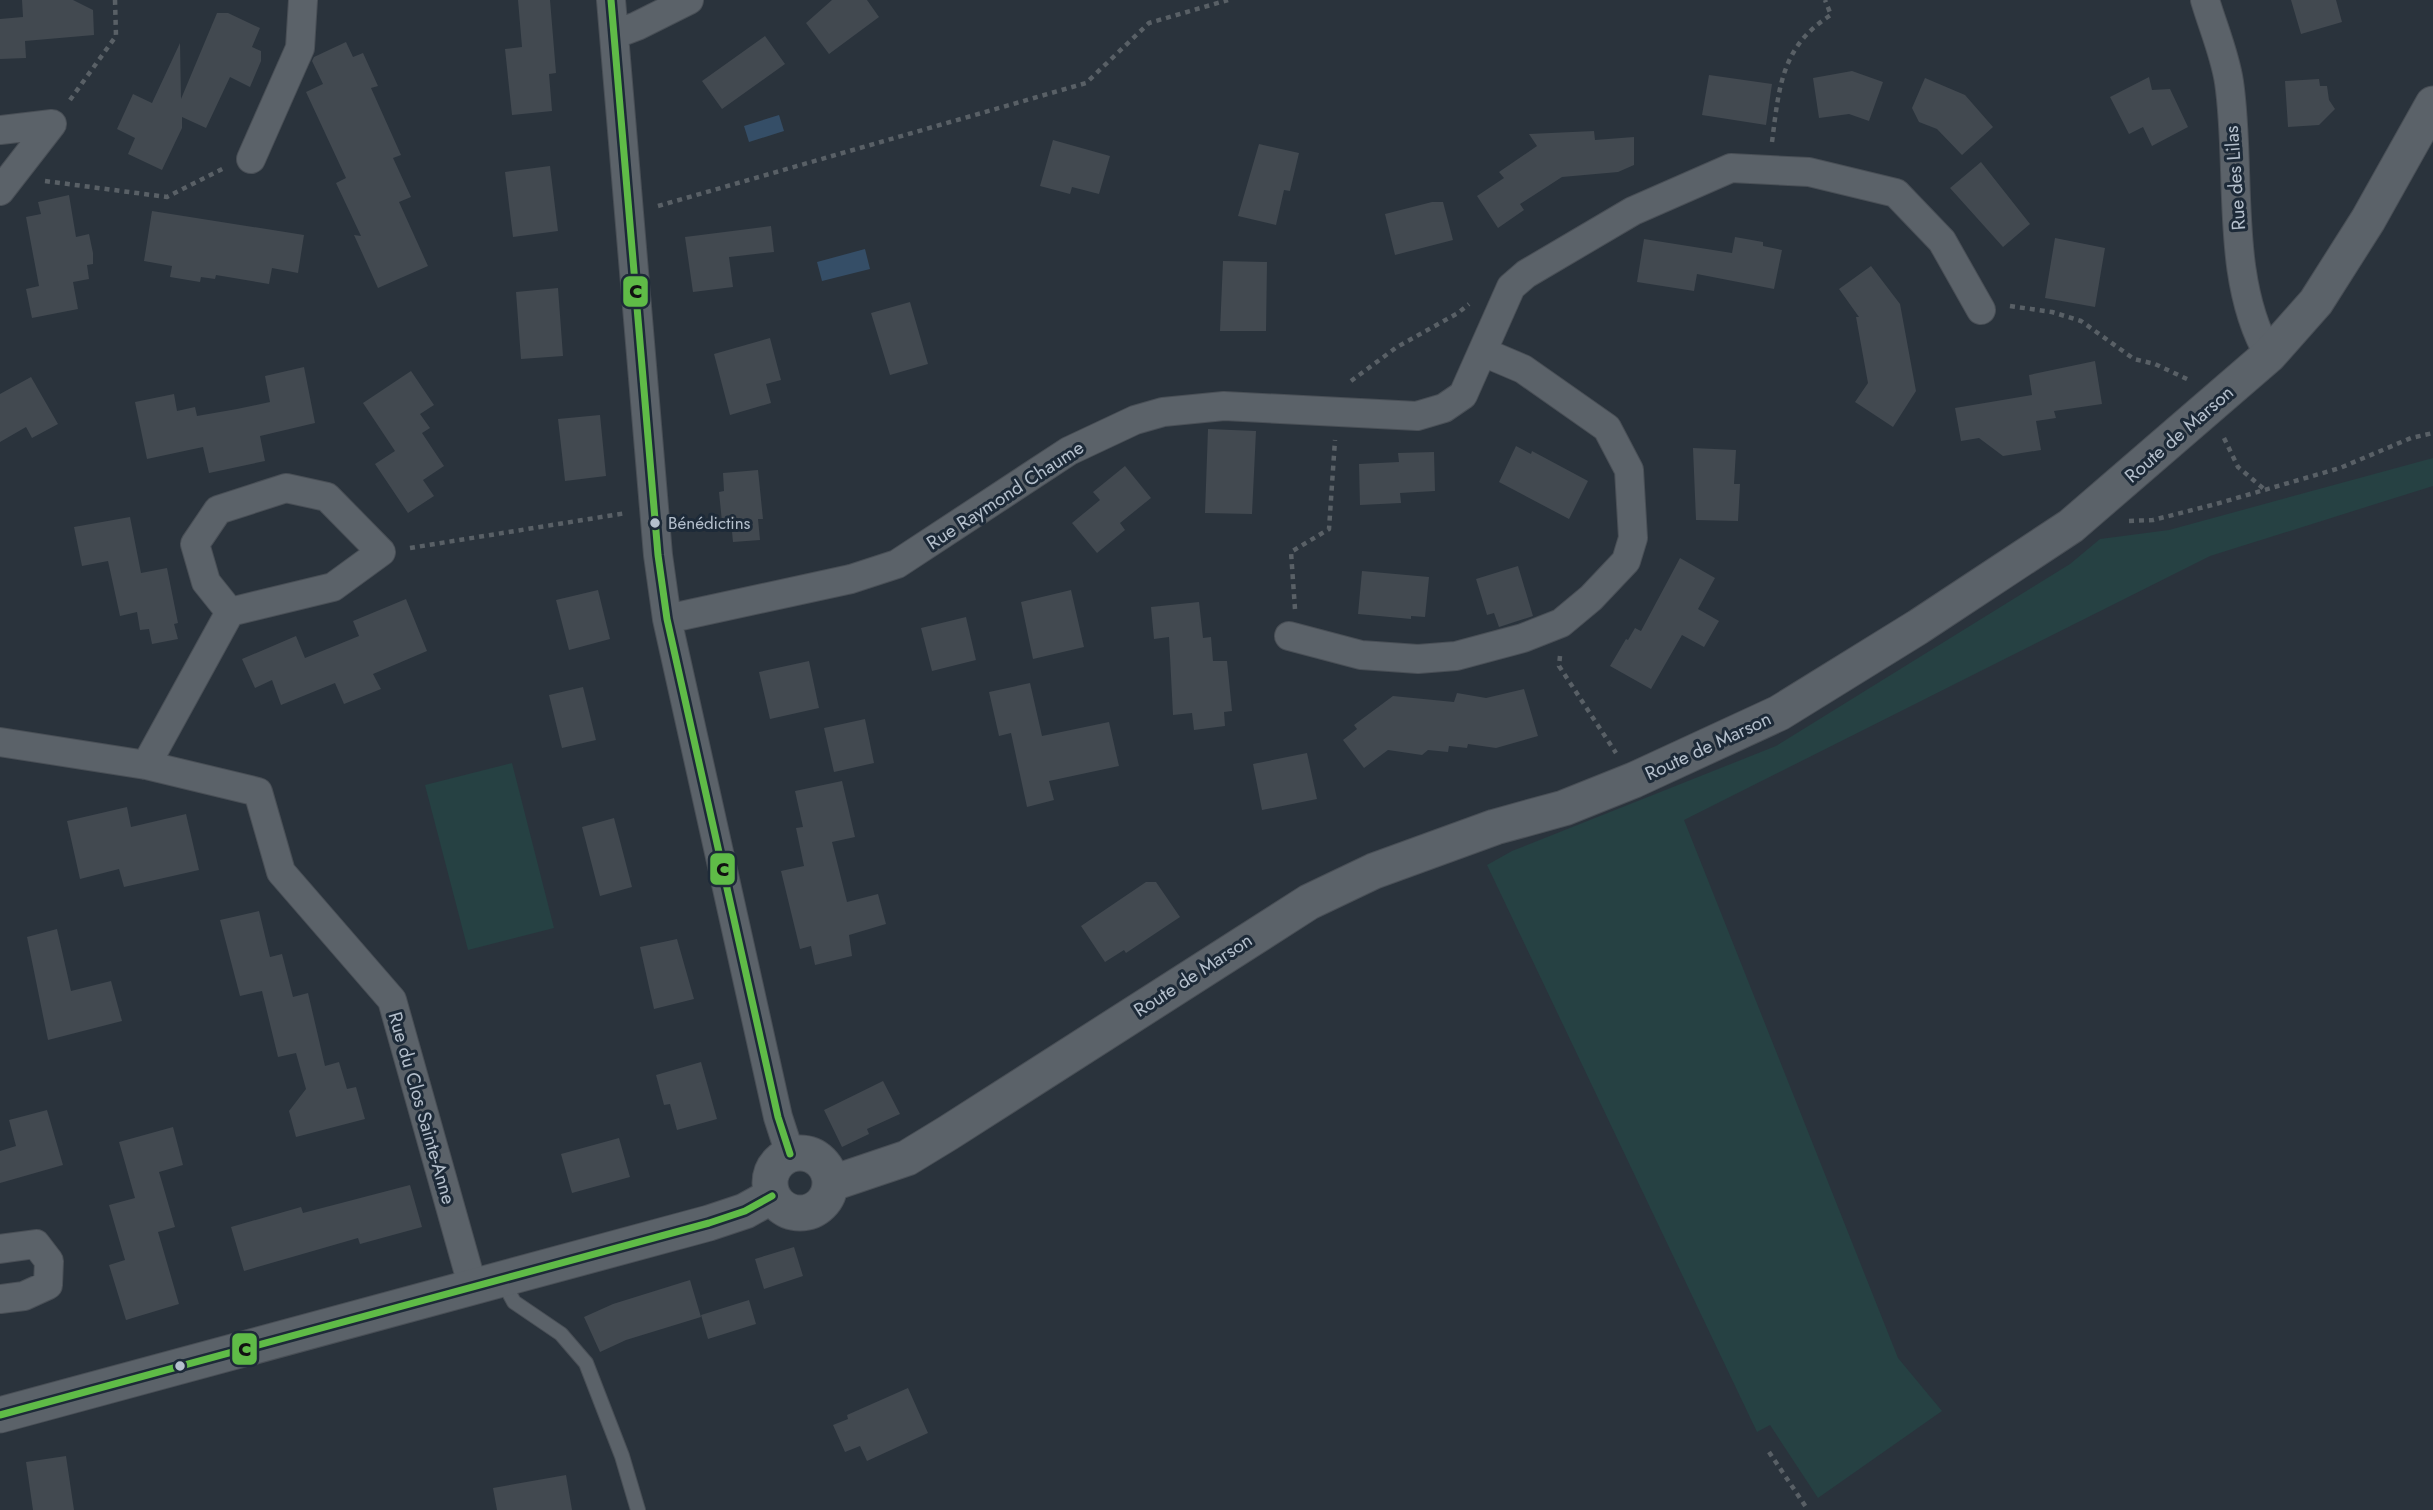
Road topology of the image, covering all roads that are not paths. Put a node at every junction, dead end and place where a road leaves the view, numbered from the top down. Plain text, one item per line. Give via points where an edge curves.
1 (303, 0) edge
2 (611, 0) edge
3 (689, 0) edge
4 (2206, 0) edge
5 (616, 34) junction
6 (2433, 104) edge
7 (0, 130) edge
8 (251, 159) road end
9 (6, 184) edge
10 (1981, 310) road end
11 (1483, 352) junction
12 (2269, 355) junction
13 (230, 612) junction
14 (667, 619) junction
15 (1290, 636) road end
16 (0, 741) edge
17 (146, 765) junction
18 (790, 1154) junction
19 (830, 1184) junction
20 (772, 1196) junction
21 (0, 1250) edge
22 (487, 1284) junction
23 (0, 1299) edge
24 (0, 1415) edge
25 (638, 1510) edge

1 - 8 street via 300,48
2 - 5 street
3 - 5 street
4 - 12 street, Rue des Lilas via 2229,81 2240,255 2256,333
5 - 14 street
6 - 12 street, Route de Marson via 2316,302
7 - 9 street via 52,124
10 - 11 street, Rue Raymond Chaume via 1942,241 1896,193 1809,172 1731,168 1633,211 1526,274 1511,287
11 - 14 street, Rue Raymond Chaume via 1463,394 1444,408 1418,416 1223,405 1135,420 1069,451 897,564 851,579
11 - 15 street via 1523,369 1607,428 1629,470 1633,538 1626,561 1562,623 1456,656 1361,655
12 - 19 street, Route de Marson via 2071,526 1779,713 1634,780 1374,871 1309,902 907,1158
13 - 13 street via 333,587 381,552 327,497 286,488 218,510 195,544 206,582
13 - 17 street
14 - 18 street
16 - 17 street, Rue du Clos Sainte-Anne
17 - 22 street, Rue du Clos Sainte-Anne via 258,792 281,872 392,1000 425,1118
18 - 19 street via 802,1153 822,1162
18 - 20 street via 772,1171
19 - 20 street via 822,1205 800,1214 779,1206
20 - 22 street via 746,1211 709,1223
21 - 23 street via 36,1244 50,1261 48,1284 24,1296
22 - 24 street
22 - 25 lane via 561,1334 586,1363

